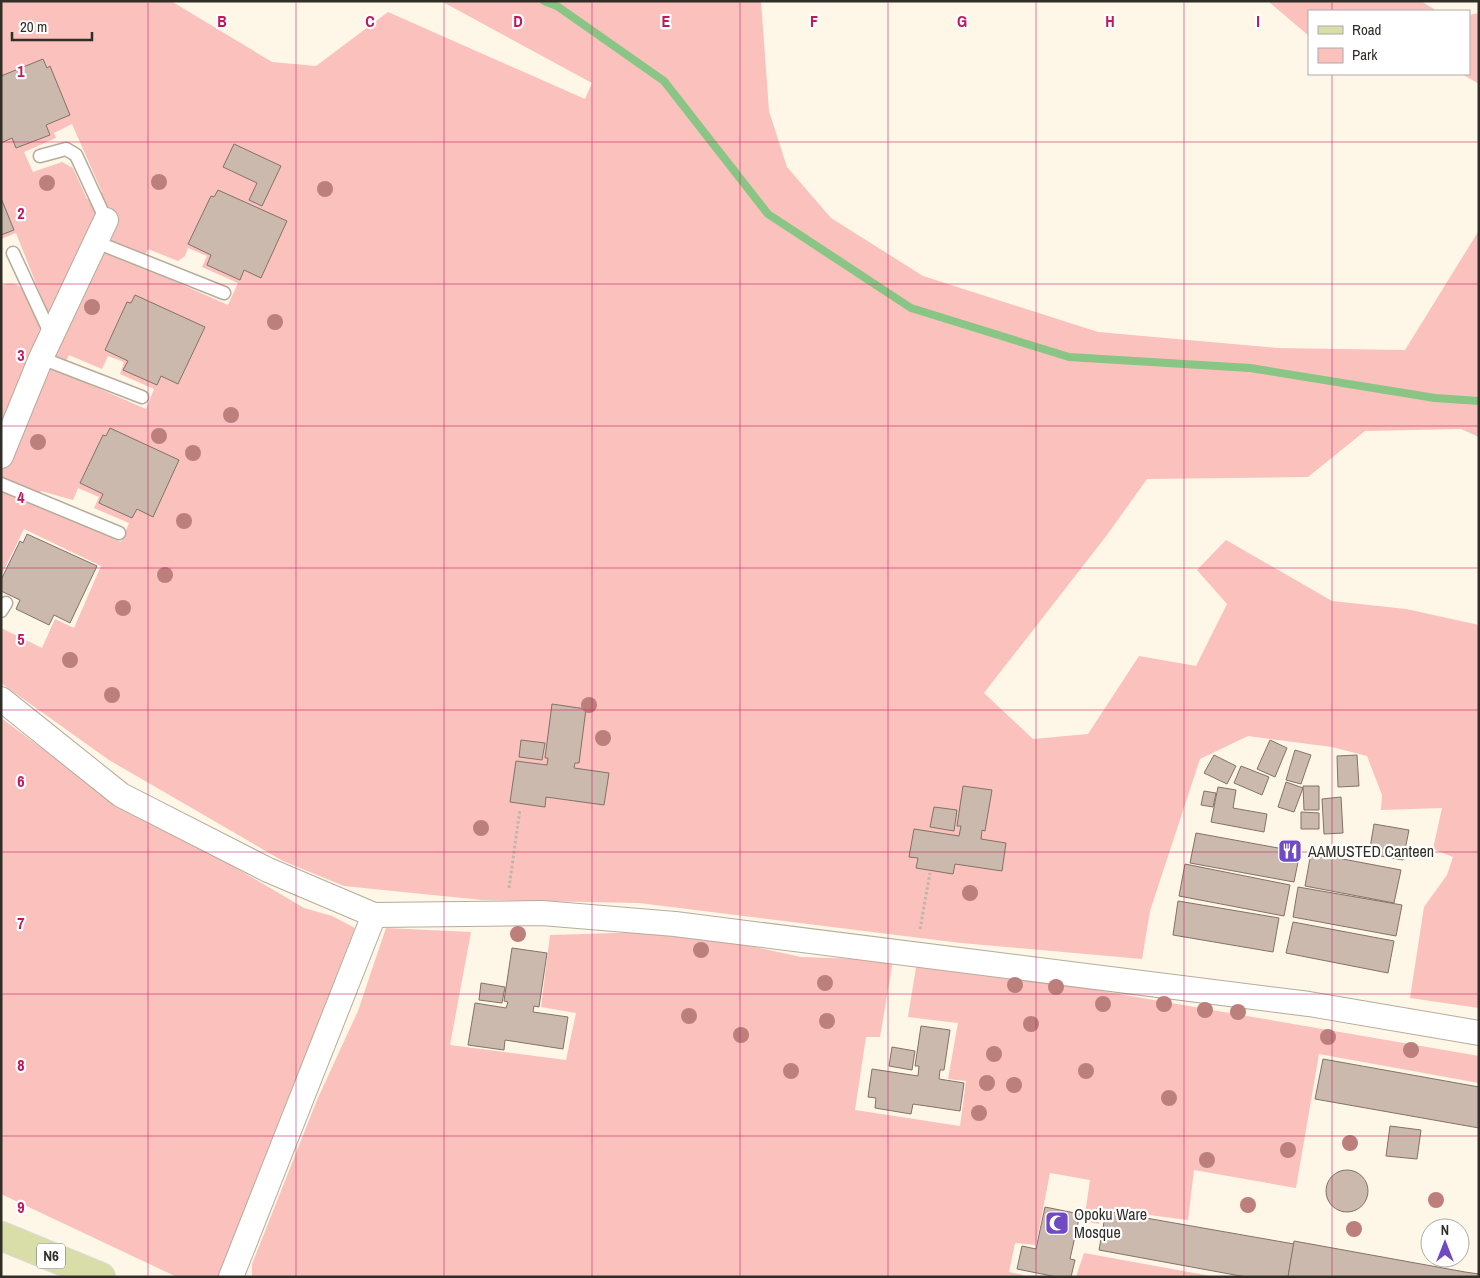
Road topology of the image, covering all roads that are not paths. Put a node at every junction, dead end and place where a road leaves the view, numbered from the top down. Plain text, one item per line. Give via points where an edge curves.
1 (40, 156) dead end
2 (106, 220) joint
3 (96, 242) junction
4 (13, 253) dead end
5 (224, 293) dead end
6 (52, 337) junction
7 (41, 358) junction
8 (142, 397) dead end
9 (2, 454) edge
10 (1, 484) edge
11 (119, 533) dead end
12 (1, 699) edge
13 (374, 915) junction
14 (1479, 1033) edge
15 (1, 1236) edge
16 (101, 1277) edge
17 (232, 1277) edge

1 - 2 lane via 66,149 76,155
2 - 3 street
3 - 5 lane
3 - 6 street
4 - 6 lane
6 - 7 street
7 - 8 lane
7 - 9 street
10 - 11 lane
12 - 13 street via 121,795 268,870
13 - 14 street via 542,913 675,924 1309,1004
13 - 17 street
15 - 16 main road, N6

